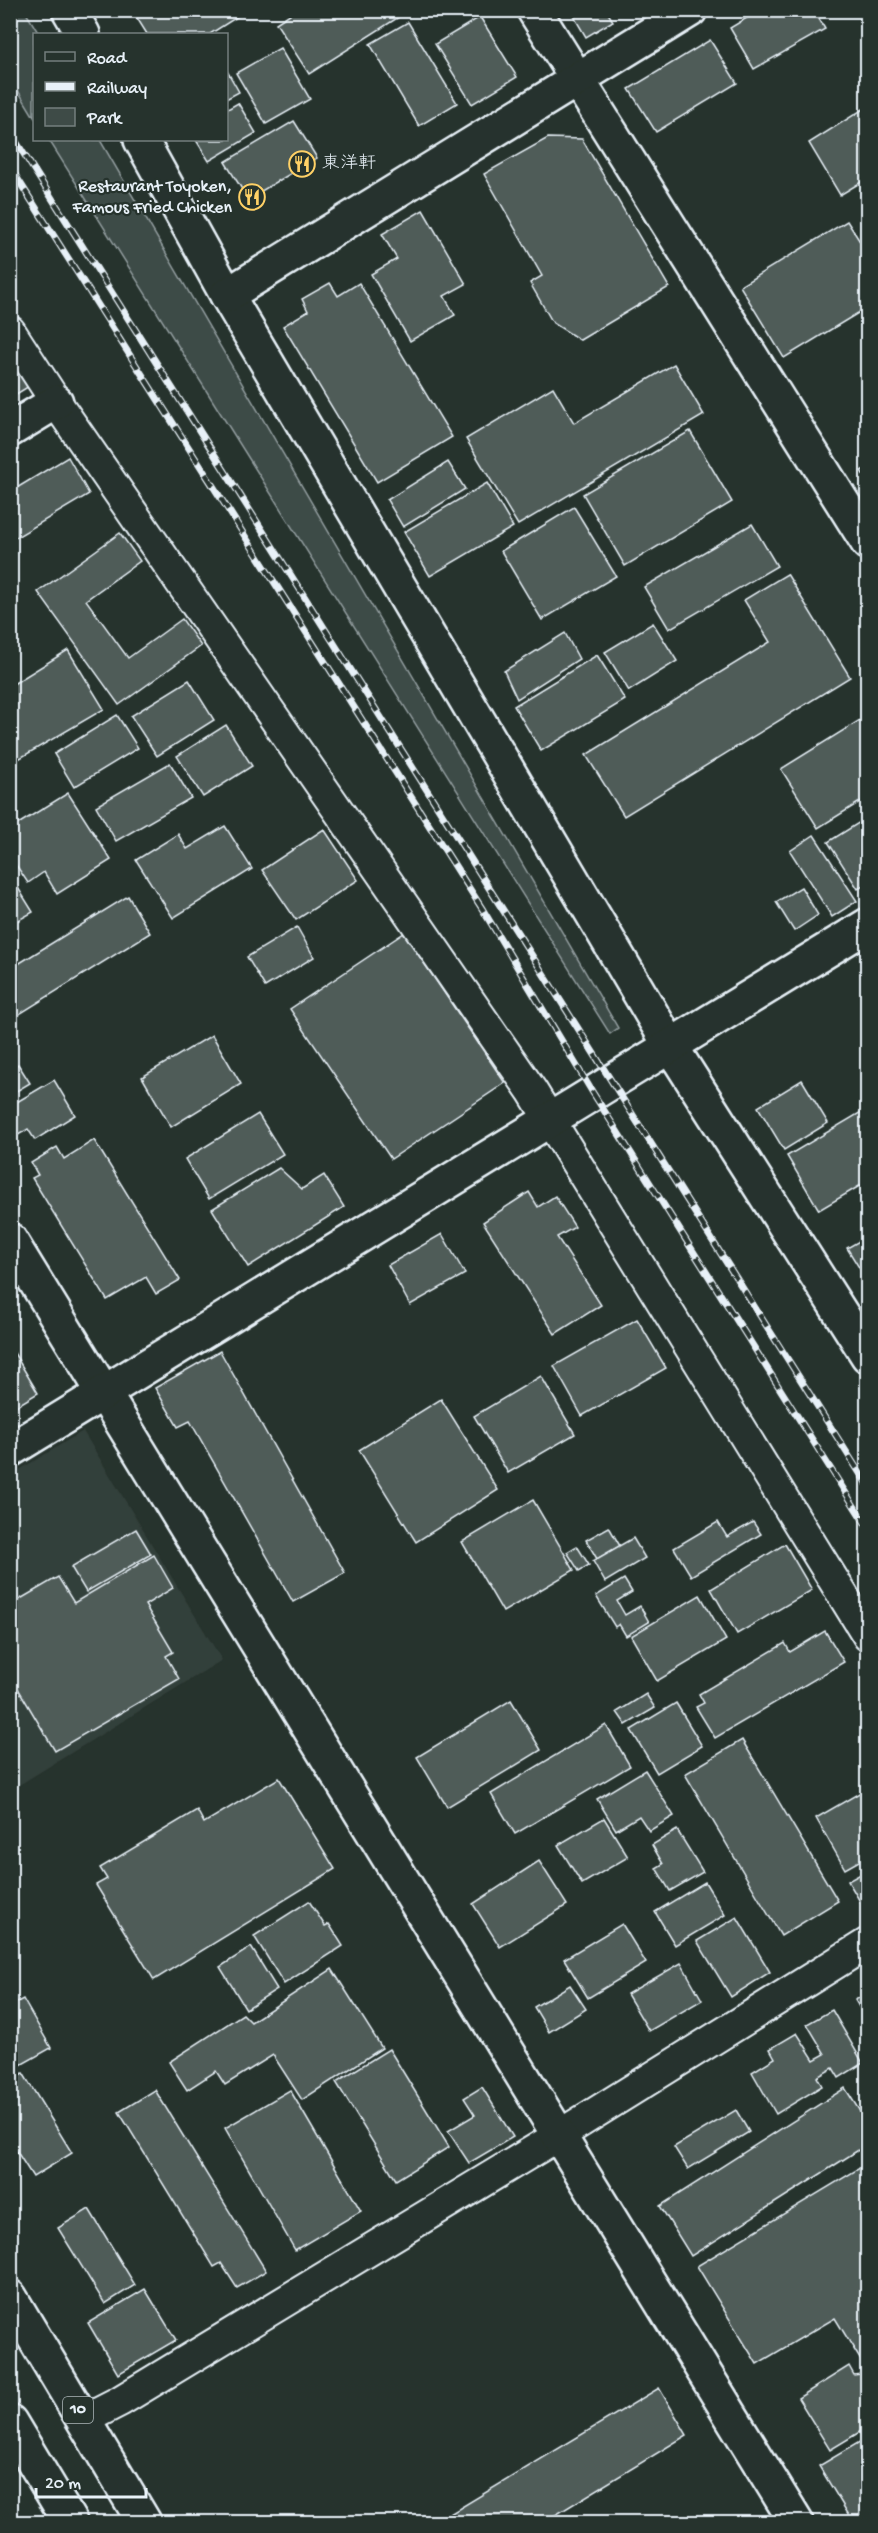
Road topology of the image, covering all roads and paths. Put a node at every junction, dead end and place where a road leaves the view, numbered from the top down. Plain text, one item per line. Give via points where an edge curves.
1 (69, 10) edge
2 (534, 10) edge
3 (690, 10) edge
4 (82, 33) edge
5 (578, 80) junction
6 (142, 141) edge
7 (227, 295) junction
8 (10, 331) edge
9 (56, 402) junction
10 (10, 430) edge
11 (867, 543) edge
12 (867, 925) edge
13 (669, 1045) junction
14 (550, 1119) junction
15 (10, 1240) edge
16 (867, 1356) edge
17 (103, 1393) junction
18 (10, 1450) edge
19 (867, 1636) edge
20 (867, 1943) edge
21 (558, 2136) junction
22 (10, 2297) edge
23 (83, 2420) junction
24 (10, 2422) edge
25 (70, 2523) edge
26 (144, 2523) edge
27 (796, 2523) edge

1 - 4 main road
2 - 5 main road
3 - 5 main road
5 - 7 main road
5 - 11 main road
6 - 7 main road
7 - 13 main road
8 - 9 street
9 - 10 main road
9 - 14 street
12 - 13 main road
13 - 14 main road
13 - 16 main road
14 - 17 main road
14 - 19 street
15 - 17 main road
17 - 18 main road
17 - 21 main road
20 - 21 street
21 - 23 street
21 - 27 main road
22 - 23 main road, 10
23 - 26 main road, 10
24 - 25 main road

